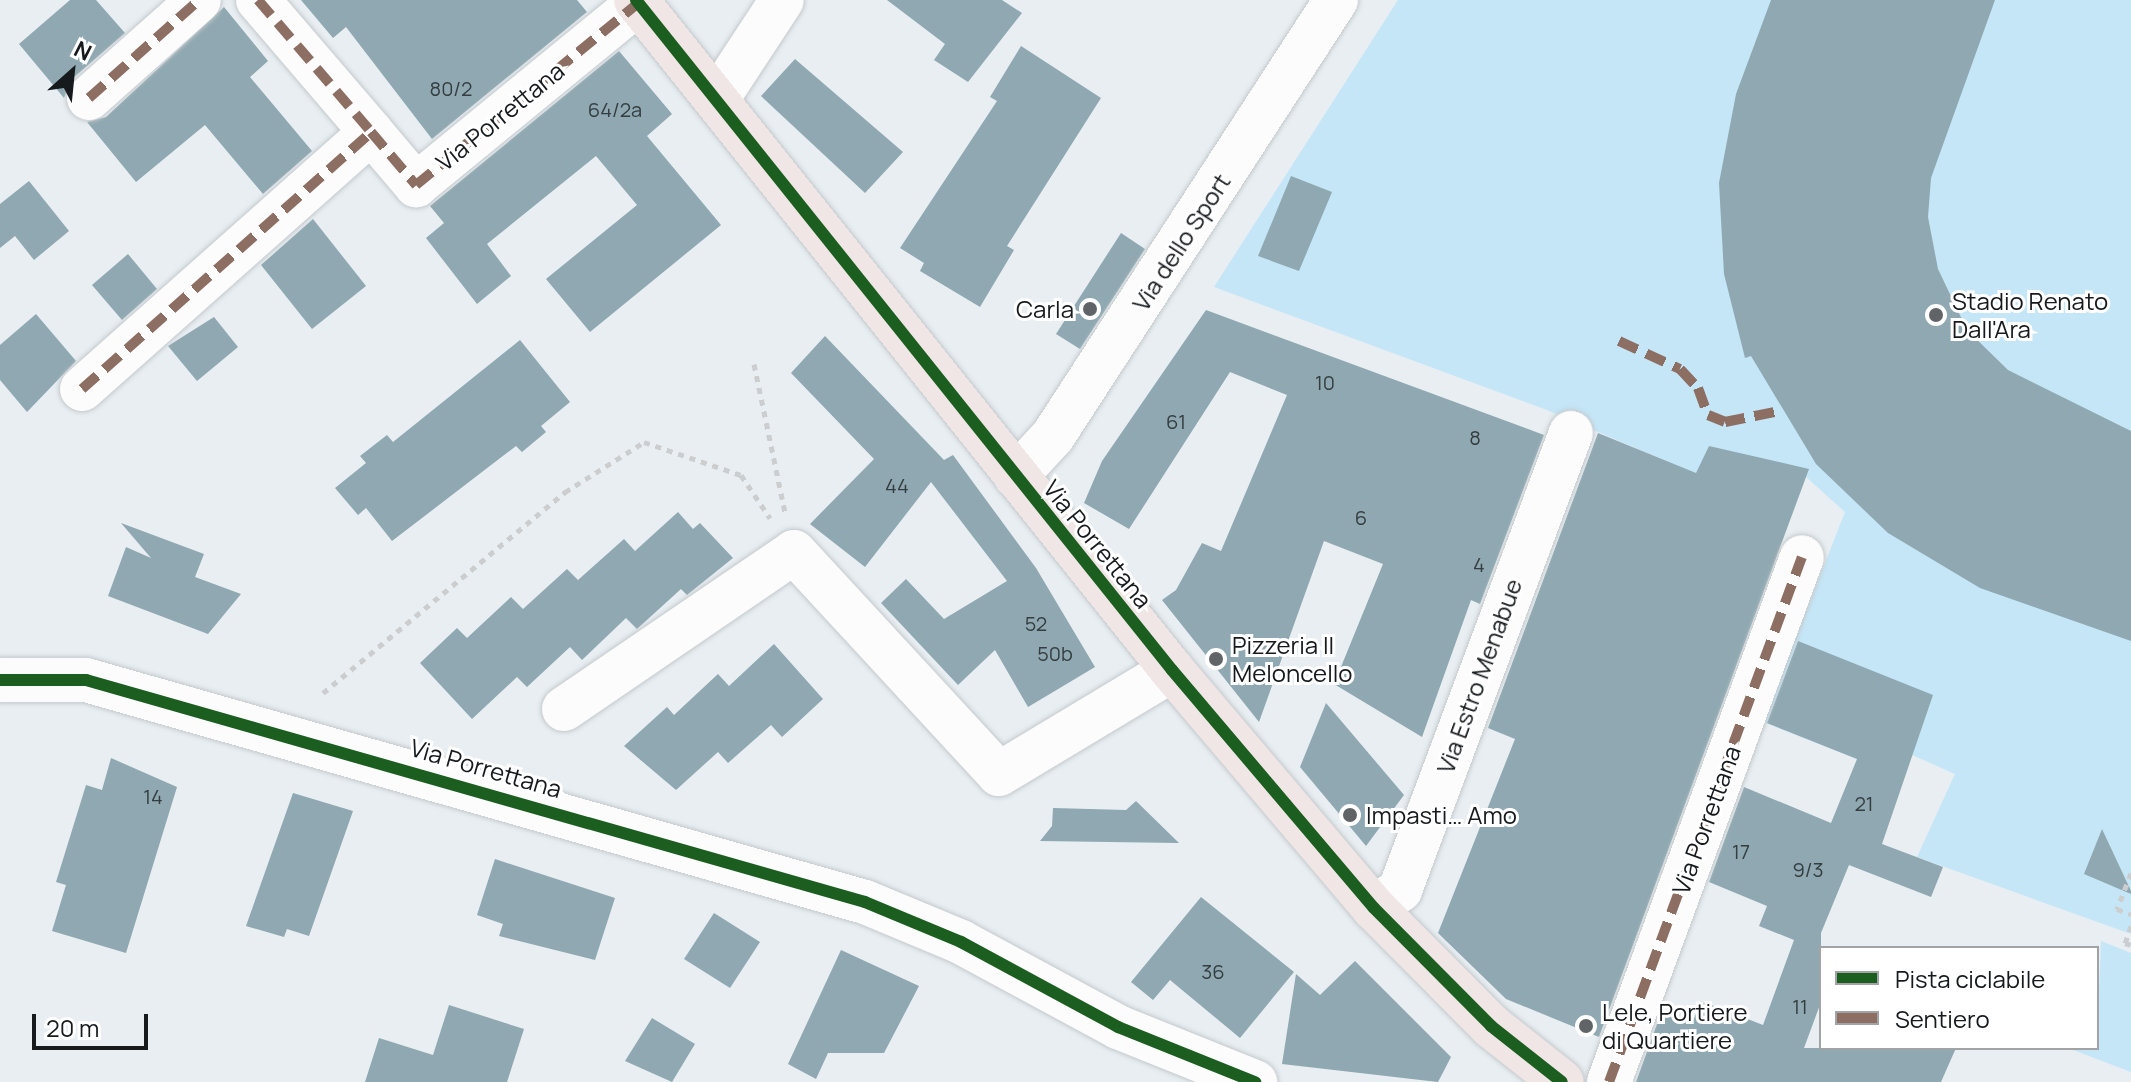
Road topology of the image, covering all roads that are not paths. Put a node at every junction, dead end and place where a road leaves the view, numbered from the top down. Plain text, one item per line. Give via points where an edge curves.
1 (199, 0) edge
2 (258, 0) edge
3 (782, 0) edge
4 (1336, 0) edge
5 (637, 1) edge
6 (89, 98) dead end
7 (717, 99) junction
8 (371, 132) junction
9 (82, 389) dead end
10 (1571, 433) dead end
11 (1016, 476) junction
12 (1802, 557) dead end
13 (1172, 670) junction
14 (0, 680) edge
15 (564, 709) dead end
16 (1374, 908) junction
17 (1255, 1082) edge
18 (1562, 1082) edge
19 (1609, 1082) edge

1 - 6 street
2 - 8 street, Via Porrettana
3 - 7 street
4 - 11 street, Via dello Sport via 1062,423
5 - 7 main road, Via Porrettana
5 - 8 street, Via Porrettana via 416,185
7 - 11 main road, Via Porrettana
8 - 9 street
10 - 16 street, Via Estro Menabue via 1400,890
11 - 13 main road, Via Porrettana
12 - 19 street, Via Porrettana
13 - 15 street via 999,774 794,552
13 - 16 main road, Via Porrettana
14 - 17 street, Via Porrettana via 86,680 865,902 961,942 1118,1027
16 - 18 main road, Via Porrettana via 1491,1026

